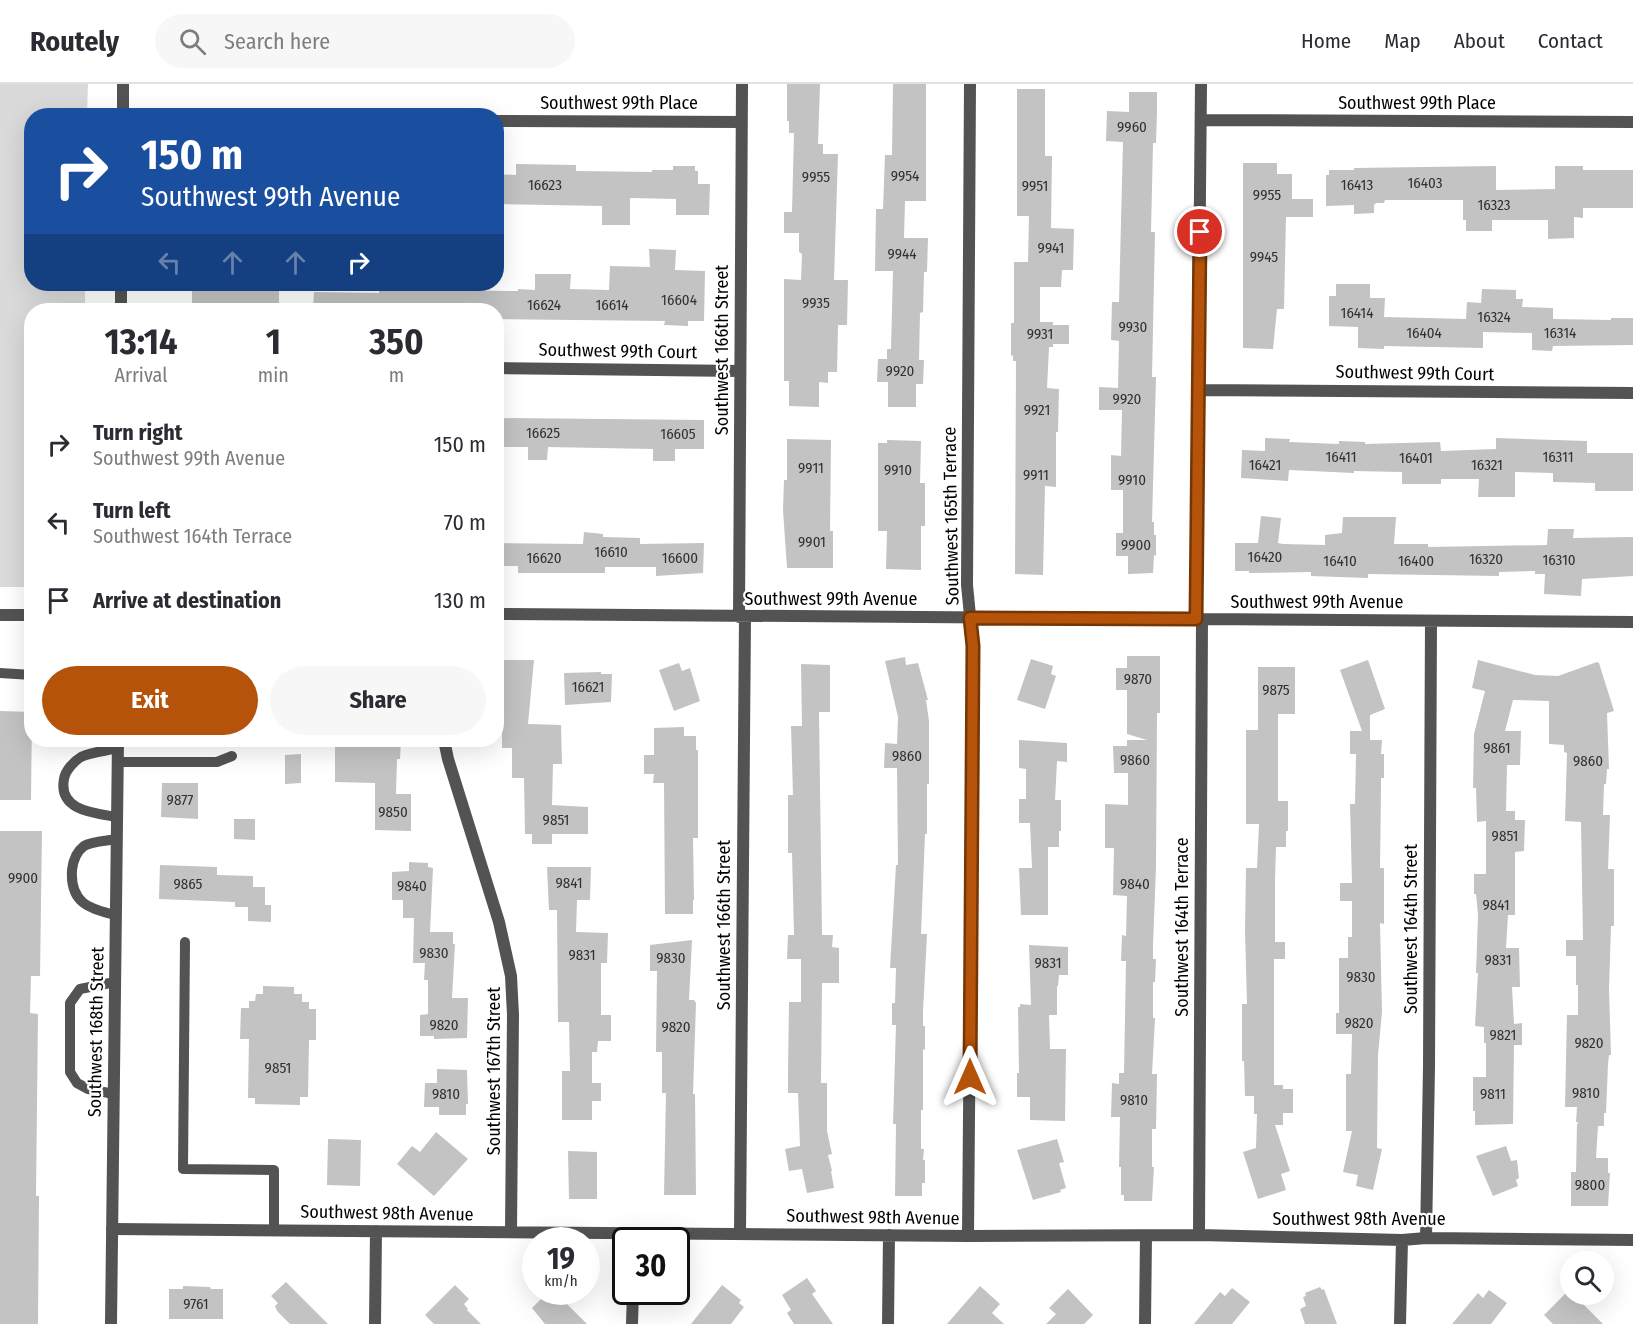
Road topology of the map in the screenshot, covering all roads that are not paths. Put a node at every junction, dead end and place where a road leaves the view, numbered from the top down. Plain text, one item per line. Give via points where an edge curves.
1 (123, 84) edge
2 (742, 84) edge
3 (970, 84) edge
4 (1201, 84) edge
5 (123, 108) edge
6 (504, 120) edge
7 (1201, 120) junction
8 (741, 122) junction
9 (1633, 123) edge
10 (504, 368) edge
11 (740, 371) junction
12 (1198, 390) junction
13 (1633, 393) edge
14 (504, 614) edge
15 (0, 615) edge
16 (24, 615) edge
17 (742, 617) junction
18 (970, 618) junction
19 (1199, 619) junction
20 (1431, 621) junction
21 (1633, 622) edge
22 (0, 673) edge
23 (24, 674) edge
24 (109, 747) edge
25 (118, 747) edge
26 (445, 747) edge
27 (232, 756) dead end
28 (118, 762) junction
29 (117, 817) junction
30 (117, 839) junction
31 (116, 915) junction
32 (185, 942) dead end
33 (115, 982) junction
34 (114, 1094) junction
35 (112, 1228) junction
36 (274, 1230) junction
37 (376, 1231) junction
38 (511, 1232) junction
39 (740, 1233) junction
40 (690, 1234) edge
41 (612, 1235) edge
42 (889, 1235) junction
43 (1199, 1235) junction
44 (968, 1236) junction
45 (1146, 1236) junction
46 (1426, 1238) junction
47 (1402, 1240) junction
48 (1633, 1240) edge
49 (633, 1305) edge
50 (111, 1324) edge
51 (375, 1324) edge
52 (632, 1324) edge
53 (888, 1324) edge
54 (1145, 1324) edge
55 (1400, 1324) edge

1 - 5 street
2 - 8 street, Southwest 166th Street
3 - 18 street, Southwest 165th Terrace
4 - 7 street, Southwest 164th Terrace
6 - 8 street, Southwest 99th Place
7 - 9 street, Southwest 99th Place
7 - 12 street, Southwest 164th Terrace
8 - 11 street, Southwest 166th Street
10 - 11 street, Southwest 99th Court
11 - 17 street, Southwest 166th Street
12 - 13 street, Southwest 99th Court
12 - 19 street, Southwest 164th Terrace
14 - 17 street, Southwest 99th Avenue
15 - 16 street
17 - 18 street, Southwest 99th Avenue
17 - 39 street, Southwest 166th Street
18 - 19 street, Southwest 99th Avenue
18 - 44 street, Southwest 165th Terrace via 973,646
19 - 20 street, Southwest 99th Avenue
19 - 43 street, Southwest 164th Terrace
20 - 21 street, Southwest 99th Avenue
20 - 46 street, Southwest 164th Street
22 - 23 lane
24 - 29 lane via 80,757 64,773 63,784 66,799 73,806
25 - 28 street, Southwest 168th Street
26 - 38 street, Southwest 167th Street via 499,922 511,976
27 - 28 lane via 217,762
28 - 29 street, Southwest 168th Street
29 - 30 street, Southwest 168th Street
30 - 31 street, Southwest 168th Street
30 - 31 lane via 86,844 77,853 72,879 75,895 85,905
31 - 33 street, Southwest 168th Street
32 - 36 lane via 183,1169 274,1170
33 - 34 street, Southwest 168th Street
33 - 34 lane via 80,989 70,1003 70,1072 77,1083 88,1089
34 - 35 street, Southwest 168th Street
35 - 36 street, Southwest 98th Avenue
35 - 50 street, Southwest 168th Street
36 - 37 street, Southwest 98th Avenue
37 - 38 street, Southwest 98th Avenue
37 - 51 street
38 - 41 street, Southwest 98th Avenue
39 - 40 street, Southwest 98th Avenue
39 - 42 street, Southwest 98th Avenue
42 - 44 street, Southwest 98th Avenue
42 - 53 street
43 - 45 street, Southwest 98th Avenue
43 - 47 street, Southwest 98th Avenue
44 - 45 street, Southwest 98th Avenue
45 - 54 street
46 - 47 street, Southwest 98th Avenue
46 - 48 street, Southwest 98th Avenue
47 - 55 street
49 - 52 street

